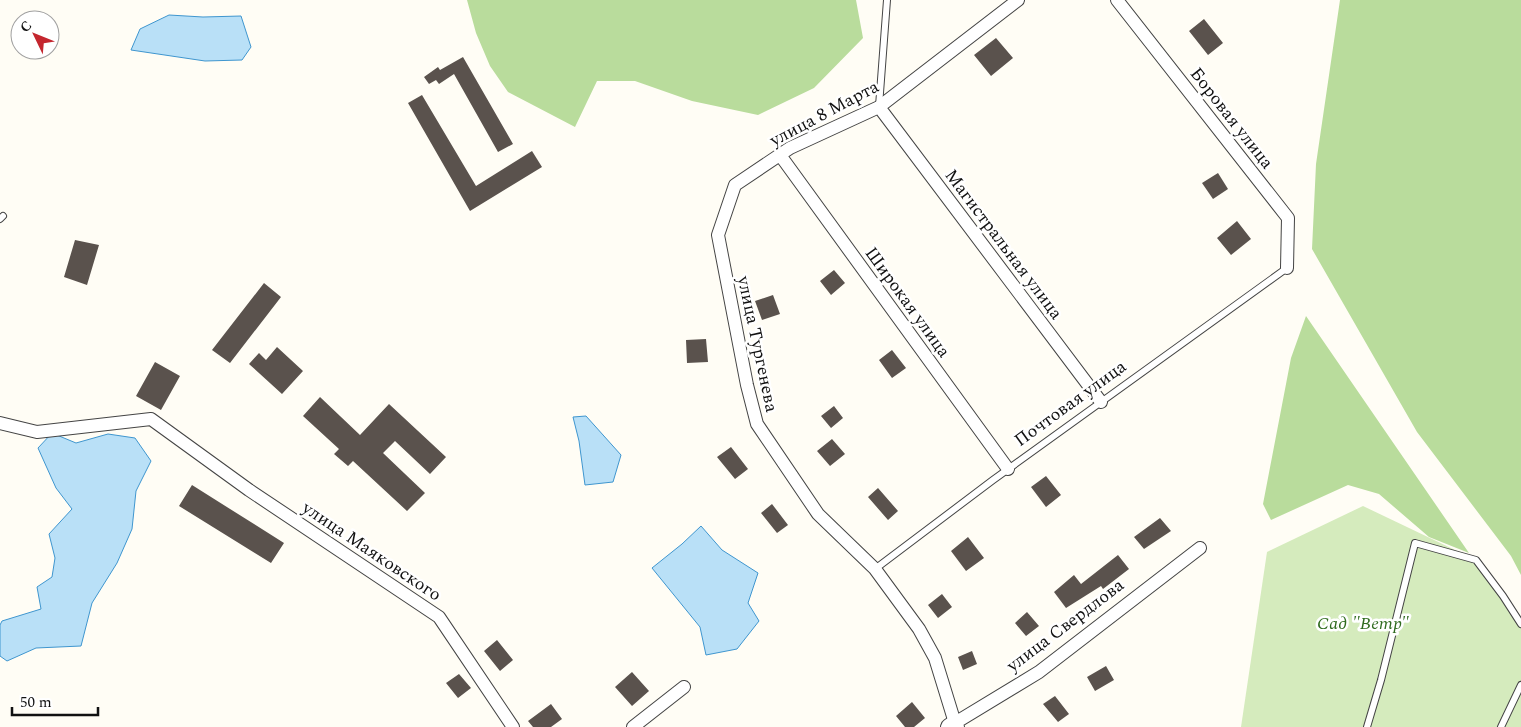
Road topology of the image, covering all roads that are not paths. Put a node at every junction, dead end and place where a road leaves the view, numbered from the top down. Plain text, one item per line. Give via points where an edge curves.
1 (888, 0) edge
2 (1018, 0) edge
3 (1116, 0) edge
4 (879, 107) junction
5 (780, 155) junction
6 (718, 235) joint
7 (1287, 268) joint
8 (1101, 402) junction
9 (0, 423) edge
10 (1008, 469) junction
11 (1200, 548) dead end
12 (875, 569) junction
13 (1521, 624) edge
14 (1521, 685) edge
15 (684, 687) dead end
16 (954, 726) edge
17 (513, 727) edge
18 (633, 727) edge
19 (1367, 727) edge
20 (1501, 727) edge

1 - 4 lane
2 - 4 street, улица 8 Марта
3 - 7 street, Боровая улица via 1288,218
4 - 5 street, улица 8 Марта
4 - 8 street, Магистральная улица
5 - 6 street, улица 8 Марта via 735,185
5 - 10 street, Широкая улица
6 - 12 street, улица Тургенева via 757,424 818,514
7 - 8 lane, Почтовая улица
8 - 10 lane, Почтовая улица
9 - 17 street, улица Маяковского via 37,432 151,419 249,490 439,616
10 - 12 lane, Почтовая улица
11 - 16 street, улица Свердлова via 1039,672
12 - 16 street, улица Тургенева via 919,629 935,658
13 - 19 lane via 1476,560 1416,543
14 - 20 lane
15 - 18 street

